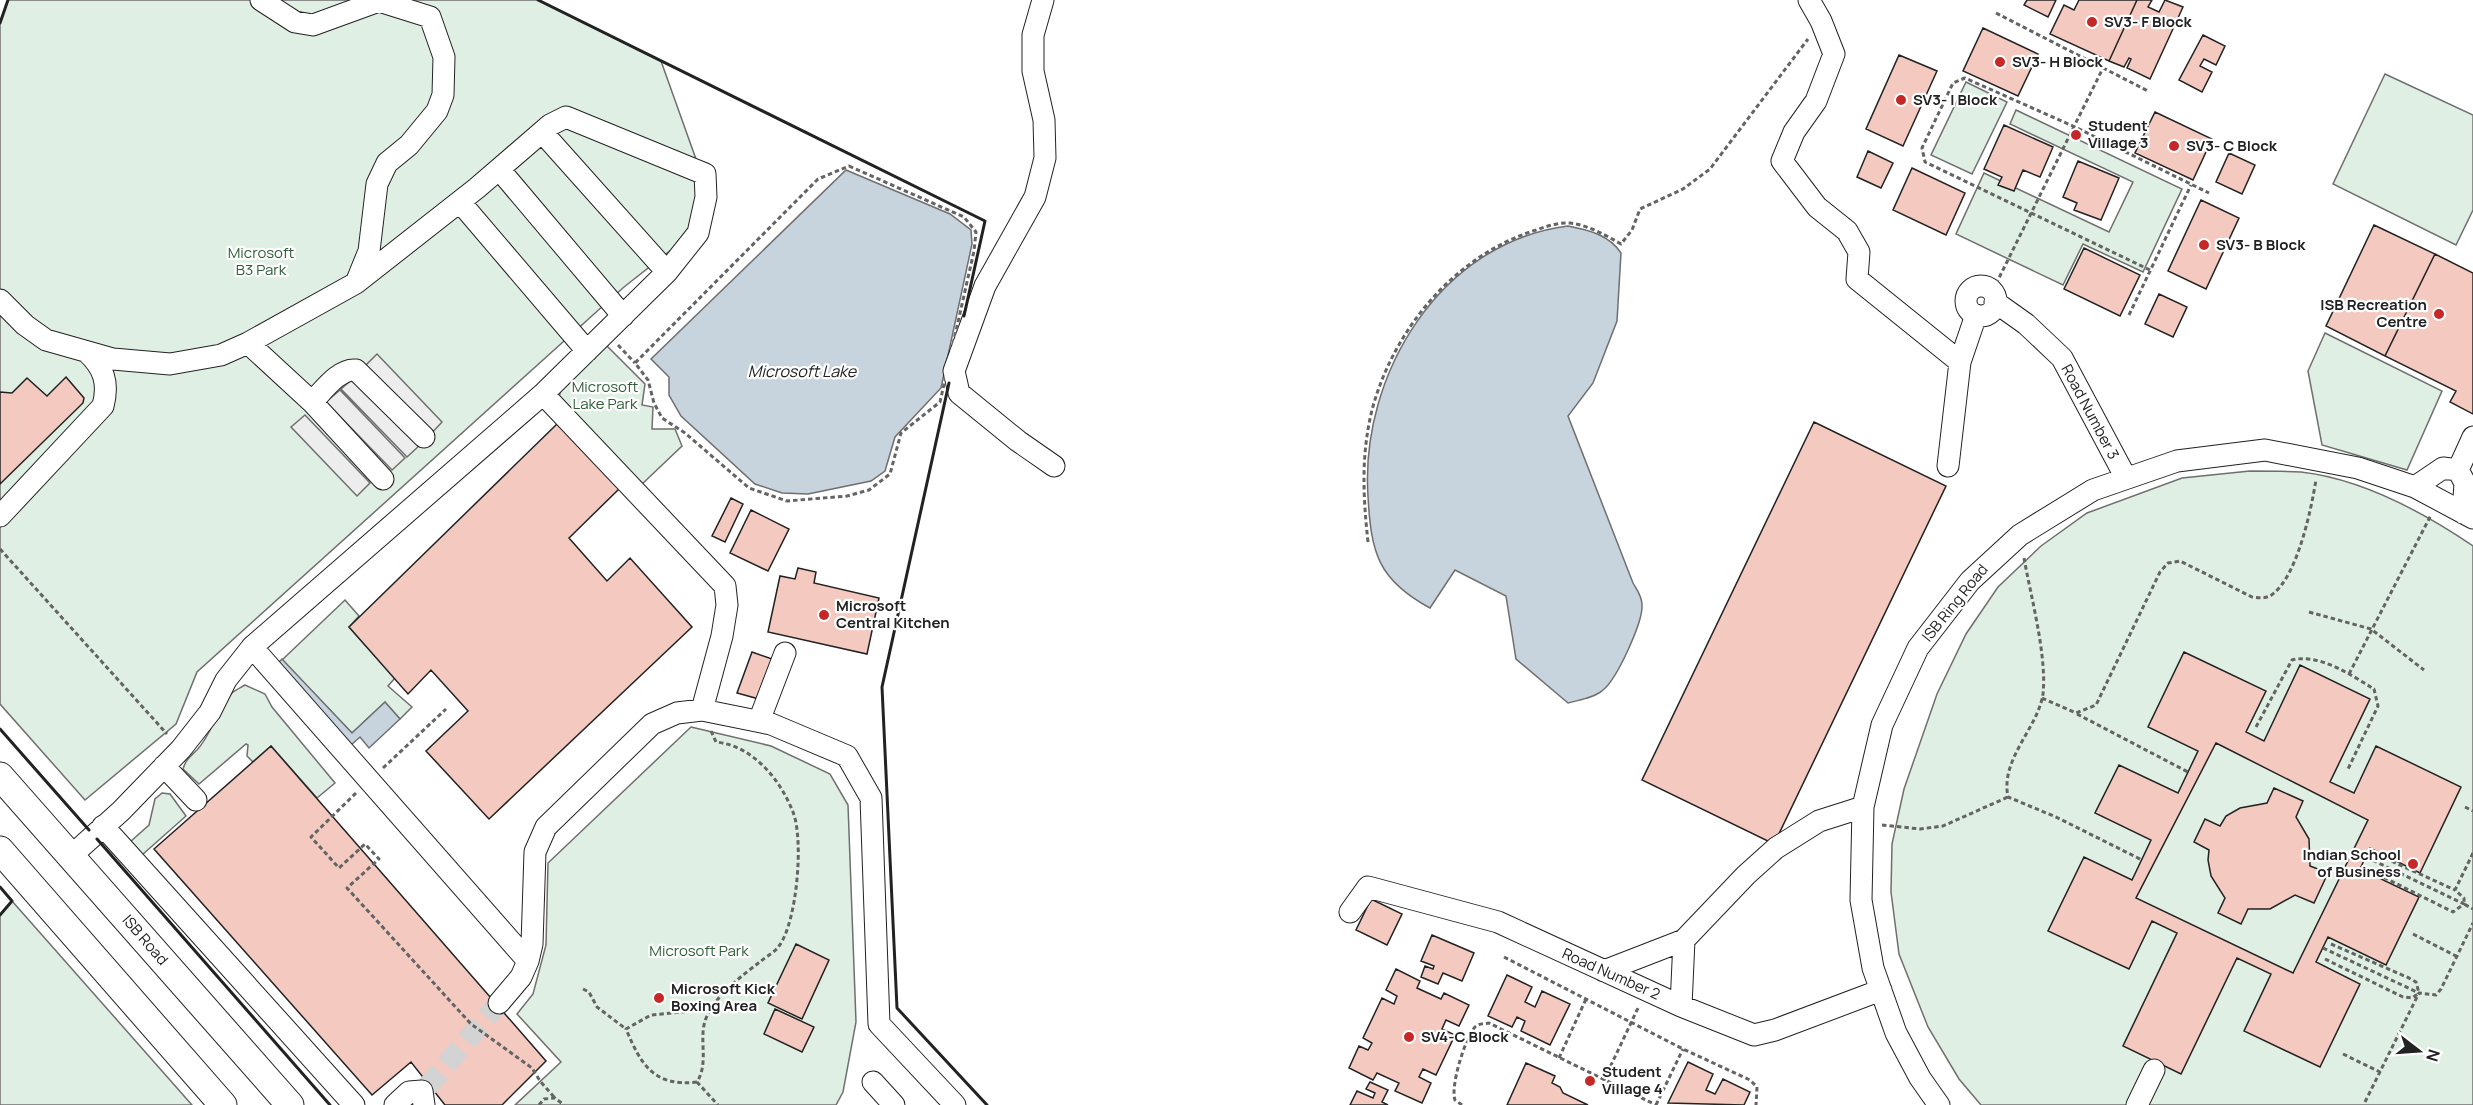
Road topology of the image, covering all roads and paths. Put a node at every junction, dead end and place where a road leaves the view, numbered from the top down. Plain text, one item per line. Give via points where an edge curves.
1 (261, 0) edge
2 (1043, 0) edge
3 (1809, 0) edge
4 (1996, 13) dead end
5 (1821, 21) junction
6 (2103, 68) junction
7 (2148, 91) dead end
8 (2075, 127) junction
9 (542, 132) junction
10 (499, 169) junction
11 (2191, 185) junction
12 (2209, 193) dead end
13 (460, 202) junction
14 (2030, 214) junction
15 (2150, 270) junction
16 (667, 272) junction
17 (356, 283) junction
18 (1994, 296) junction
19 (0, 300) edge
20 (2129, 315) dead end
21 (623, 316) junction
22 (606, 333) junction
23 (248, 343) junction
24 (587, 351) junction
25 (87, 352) junction
26 (1960, 362) junction
27 (635, 363) junction
28 (543, 394) junction
29 (312, 402) junction
30 (424, 437) dead end
31 (2473, 437) edge
32 (2319, 460) junction
33 (1054, 466) dead end
34 (1948, 466) dead end
35 (2458, 470) junction
36 (2126, 478) junction
37 (383, 479) dead end
38 (2415, 487) junction
39 (2440, 498) junction
40 (2468, 515) edge
41 (0, 516) edge
42 (2020, 535) junction
43 (1368, 542) dead end
44 (0, 549) edge
45 (2309, 612) dead end
46 (2371, 629) junction
47 (252, 647) junction
48 (785, 653) dead end
49 (2424, 670) dead end
50 (2349, 674) junction
51 (2042, 698) junction
52 (446, 709) dead end
53 (702, 710) junction
54 (2076, 713) junction
55 (759, 721) junction
56 (2256, 727) dead end
57 (181, 749) junction
58 (164, 766) junction
59 (2348, 769) dead end
60 (2188, 772) dead end
61 (0, 776) edge
62 (370, 780) junction
63 (2008, 796) junction
64 (196, 800) dead end
65 (2465, 807) dead end
66 (2473, 811) edge
67 (1862, 815) junction
68 (104, 826) junction
69 (0, 850) edge
70 (2473, 853) edge
71 (2378, 855) dead end
72 (71, 856) junction
73 (2366, 857) dead end
74 (2142, 860) dead end
75 (2371, 871) dead end
76 (2455, 890) junction
77 (2464, 904) junction
78 (2473, 909) edge
79 (1350, 912) dead end
80 (2473, 923) edge
81 (2413, 934) dead end
82 (1684, 940) junction
83 (2331, 944) dead end
84 (2323, 948) dead end
85 (2456, 956) junction
86 (1504, 957) dead end
87 (2325, 959) dead end
88 (528, 961) junction
89 (1604, 971) junction
90 (584, 989) dead end
91 (1881, 990) junction
92 (2419, 993) junction
93 (1586, 999) junction
94 (500, 1003) tunnel mouth
95 (1681, 1006) junction
96 (711, 1009) junction
97 (1631, 1022) junction
98 (626, 1029) junction
99 (1683, 1049) junction
100 (2343, 1054) dead end
101 (1559, 1058) junction
102 (2154, 1071) dead end
103 (2380, 1072) junction
104 (1604, 1080) junction
105 (697, 1082) junction
106 (873, 1082) dead end
107 (424, 1095) tunnel mouth
108 (555, 1098) junction
109 (2365, 1102) dead end
110 (224, 1105) edge
111 (290, 1105) edge
112 (354, 1105) edge
113 (395, 1105) edge
114 (539, 1105) edge
115 (564, 1105) edge
116 (718, 1105) edge
117 (894, 1105) edge
118 (955, 1105) edge
119 (1462, 1105) edge
120 (1656, 1105) edge
121 (1756, 1105) edge
122 (1939, 1105) edge
123 (2137, 1105) edge

1 - 17 lane via 295,22 313,26 379,1 430,17 444,57 444,95 437,111 387,163 377,184 369,251
2 - 33 lane via 1033,35 1033,71 1044,120 1045,158 1035,197 985,286 954,371 959,393
3 - 5 lane
4 - 6 path
5 - 26 lane via 1834,54 1816,101 1794,132 1782,161 1817,207 1847,231 1859,252 1857,279
5 - 43 path via 1710,170 1683,189 1640,209 1621,244 1586,226 1554,224 1511,239 1472,263 1444,285 1420,312 1400,342 1373,408 1364,445
6 - 7 path
6 - 8 path
8 - 11 path
8 - 14 path
8 - 14 path via 1965,78 1953,83 1922,148 1925,162
9 - 10 lane
9 - 16 lane
9 - 16 lane via 566,117 705,174 706,197 698,233
10 - 13 lane
10 - 21 lane
11 - 12 path
11 - 15 path
13 - 17 lane
13 - 24 lane
14 - 15 path
14 - 18 path
15 - 20 path
16 - 21 lane
17 - 23 lane
18 - 26 lane via 1988,288 1976,286 1967,294 1967,306 1976,315
18 - 36 lane, Road Number 3 via 2062,358
19 - 25 lane via 24,325 46,340
21 - 22 lane
22 - 24 lane
22 - 27 path
23 - 25 lane via 221,355 170,364
23 - 29 lane
24 - 28 lane
25 - 41 lane via 104,373 107,391 103,406
26 - 34 lane
27 - 27 path via 818,179 849,166 950,209 964,217 976,232 940,402 901,434 890,474 869,490 847,496 787,501 749,488 662,418 648,380
28 - 47 lane
28 - 53 lane via 725,586 727,605 722,636
29 - 30 lane via 341,374 348,369 356,370
29 - 37 lane
31 - 35 lane
32 - 36 lane, ISB Ring Road via 2265,450 2177,460
32 - 38 lane, ISB Ring Road
32 - 54 path via 2296,558 2281,586 2272,595 2252,597 2180,561 2168,563 2160,572 2096,705
35 - 38 lane via 2443,468
35 - 40 lane via 2465,483
36 - 42 lane, ISB Ring Road via 2093,490
38 - 39 lane, ISB Ring Road
39 - 40 lane, ISB Ring Road
39 - 46 path
42 - 51 path via 2044,677
42 - 67 lane, ISB Ring Road via 1970,581 1918,648 1882,725
44 - 57 path
45 - 46 path
46 - 49 path
46 - 50 path
47 - 57 lane
47 - 62 lane
48 - 55 lane
50 - 56 path via 2310,658 2292,660
50 - 59 path via 2374,689 2379,706
51 - 54 path
51 - 63 path via 2011,766 2006,784
52 - 62 path
53 - 55 lane
53 - 88 lane via 677,713 652,724 546,827 535,852
53 - 96 path via 716,742 746,752 779,787 794,814 796,837 797,891 790,924 779,947 738,979
54 - 60 path
55 - 118 lane via 847,756 871,798 879,1024
57 - 58 lane
58 - 64 lane
58 - 68 lane
61 - 72 main road, ISB Road
62 - 88 lane
62 - 108 path via 311,837 339,868 365,844 379,859 347,888 471,1024 532,1068
63 - 67 path via 1943,826 1920,829
63 - 74 path
65 - 66 path
67 - 82 lane via 1819,821 1776,848
67 - 91 lane, ISB Ring Road via 1861,900 1873,968
68 - 72 lane
68 - 112 lane
69 - 110 main road
70 - 76 path
71 - 76 path
72 - 111 main road, ISB Road
73 - 77 path
75 - 77 path via 2453,912
76 - 77 path via 2464,898
77 - 78 path
79 - 89 lane, Road Number 2 via 1368,887 1497,922
80 - 85 path
81 - 85 path
82 - 89 lane
82 - 95 lane
83 - 92 path via 2409,978 2416,982
84 - 92 path
85 - 92 path via 2436,995
86 - 93 path
87 - 92 path via 2403,997 2412,998
88 - 94 lane via 521,977
89 - 95 lane, Road Number 2
90 - 98 path via 597,1007
91 - 95 lane, Road Number 2 via 1754,1035
91 - 122 lane, ISB Ring Road via 1896,1033
92 - 103 path
93 - 97 path
93 - 101 path
96 - 98 path via 651,1015
96 - 105 path via 705,1026 704,1071
97 - 99 path
97 - 104 path
98 - 105 path via 645,1067 659,1078 680,1084
99 - 120 path
99 - 121 path via 1750,1080 1757,1087
100 - 103 path
101 - 104 path
101 - 119 path via 1489,1023 1480,1024 1472,1033 1453,1084 1455,1100
102 - 123 lane
103 - 109 path
104 - 120 path
105 - 116 path
106 - 117 lane
107 - 113 lane via 409,1092
108 - 114 path via 544,1099
108 - 115 path

